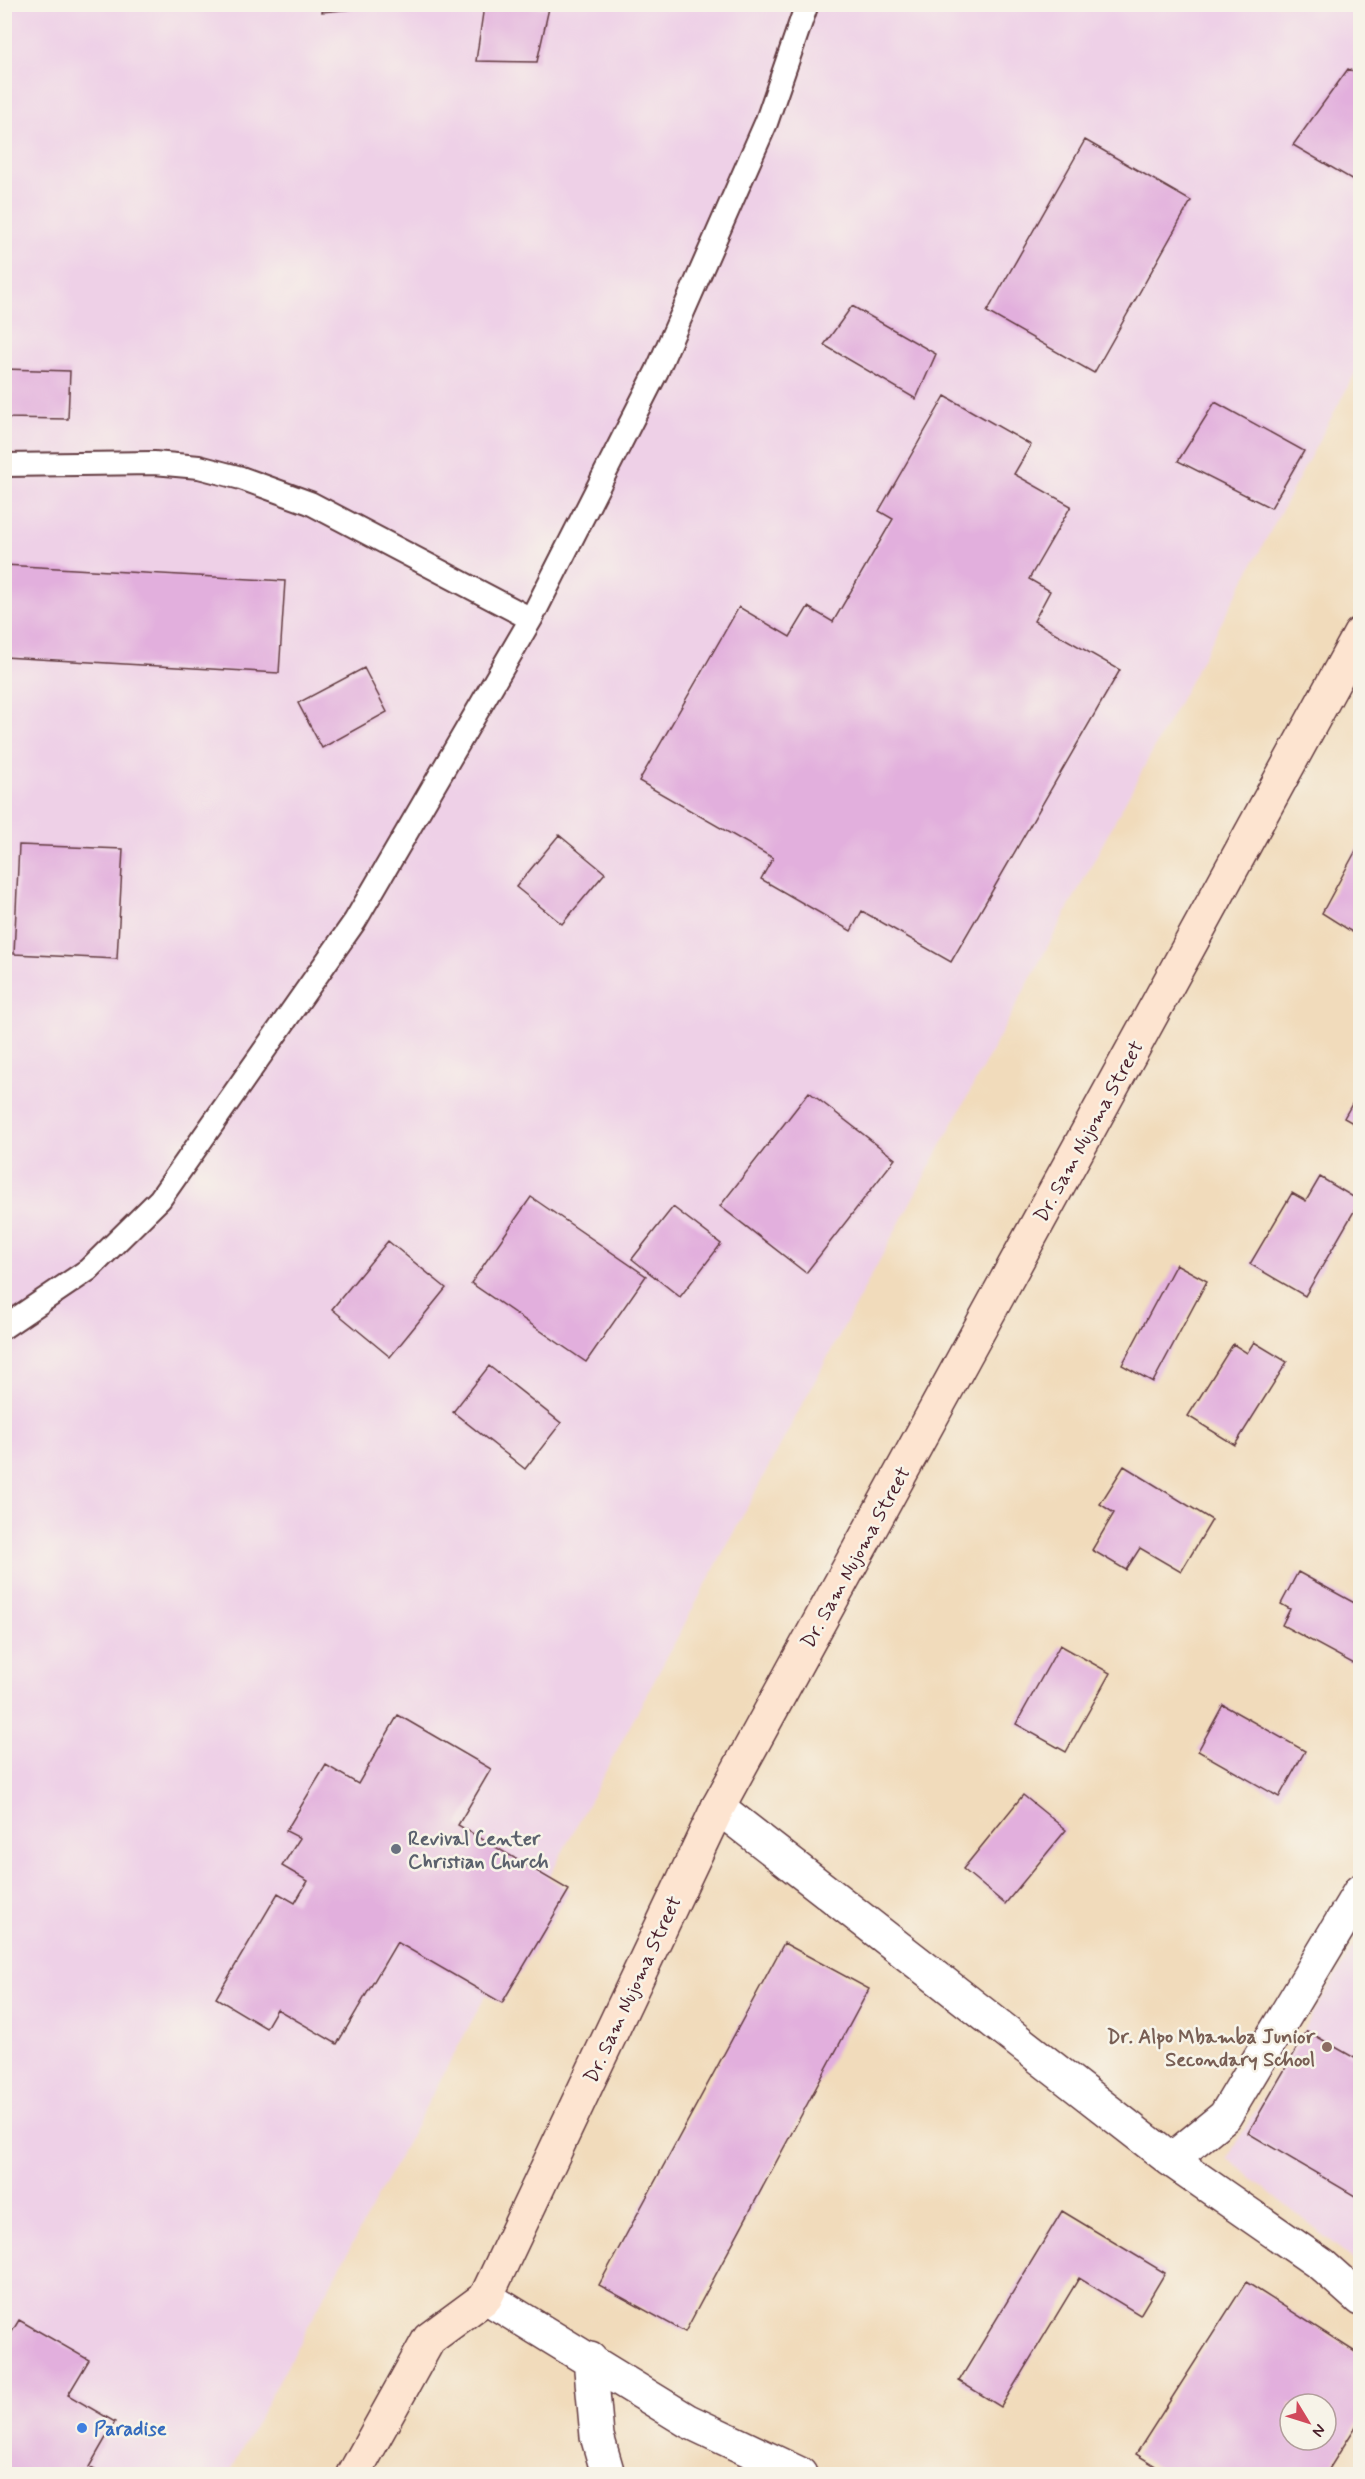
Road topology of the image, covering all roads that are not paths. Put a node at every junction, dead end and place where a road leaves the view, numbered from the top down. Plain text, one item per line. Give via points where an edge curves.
1 (807, 4) edge
2 (4, 465) edge
3 (531, 619) junction
4 (1360, 634) edge
5 (4, 1327) edge
6 (718, 1807) junction
7 (1360, 1891) edge
8 (1171, 2160) junction
9 (486, 2297) junction
10 (1360, 2299) edge
11 (590, 2359) junction
12 (354, 2475) edge
13 (608, 2475) edge
14 (800, 2475) edge

1 - 3 lane via 766,123 657,372
2 - 3 lane via 154,463 199,467 241,478 310,503
3 - 5 lane via 355,921 160,1199 88,1270
4 - 6 street, Dr. Sam Nujoma Street
6 - 8 street
6 - 9 street, Dr. Sam Nujoma Street
7 - 8 street via 1226,2115
8 - 10 street via 1322,2265
9 - 11 street
9 - 12 street, Dr. Sam Nujoma Street via 429,2339
11 - 13 street via 597,2436
11 - 14 street via 688,2421

